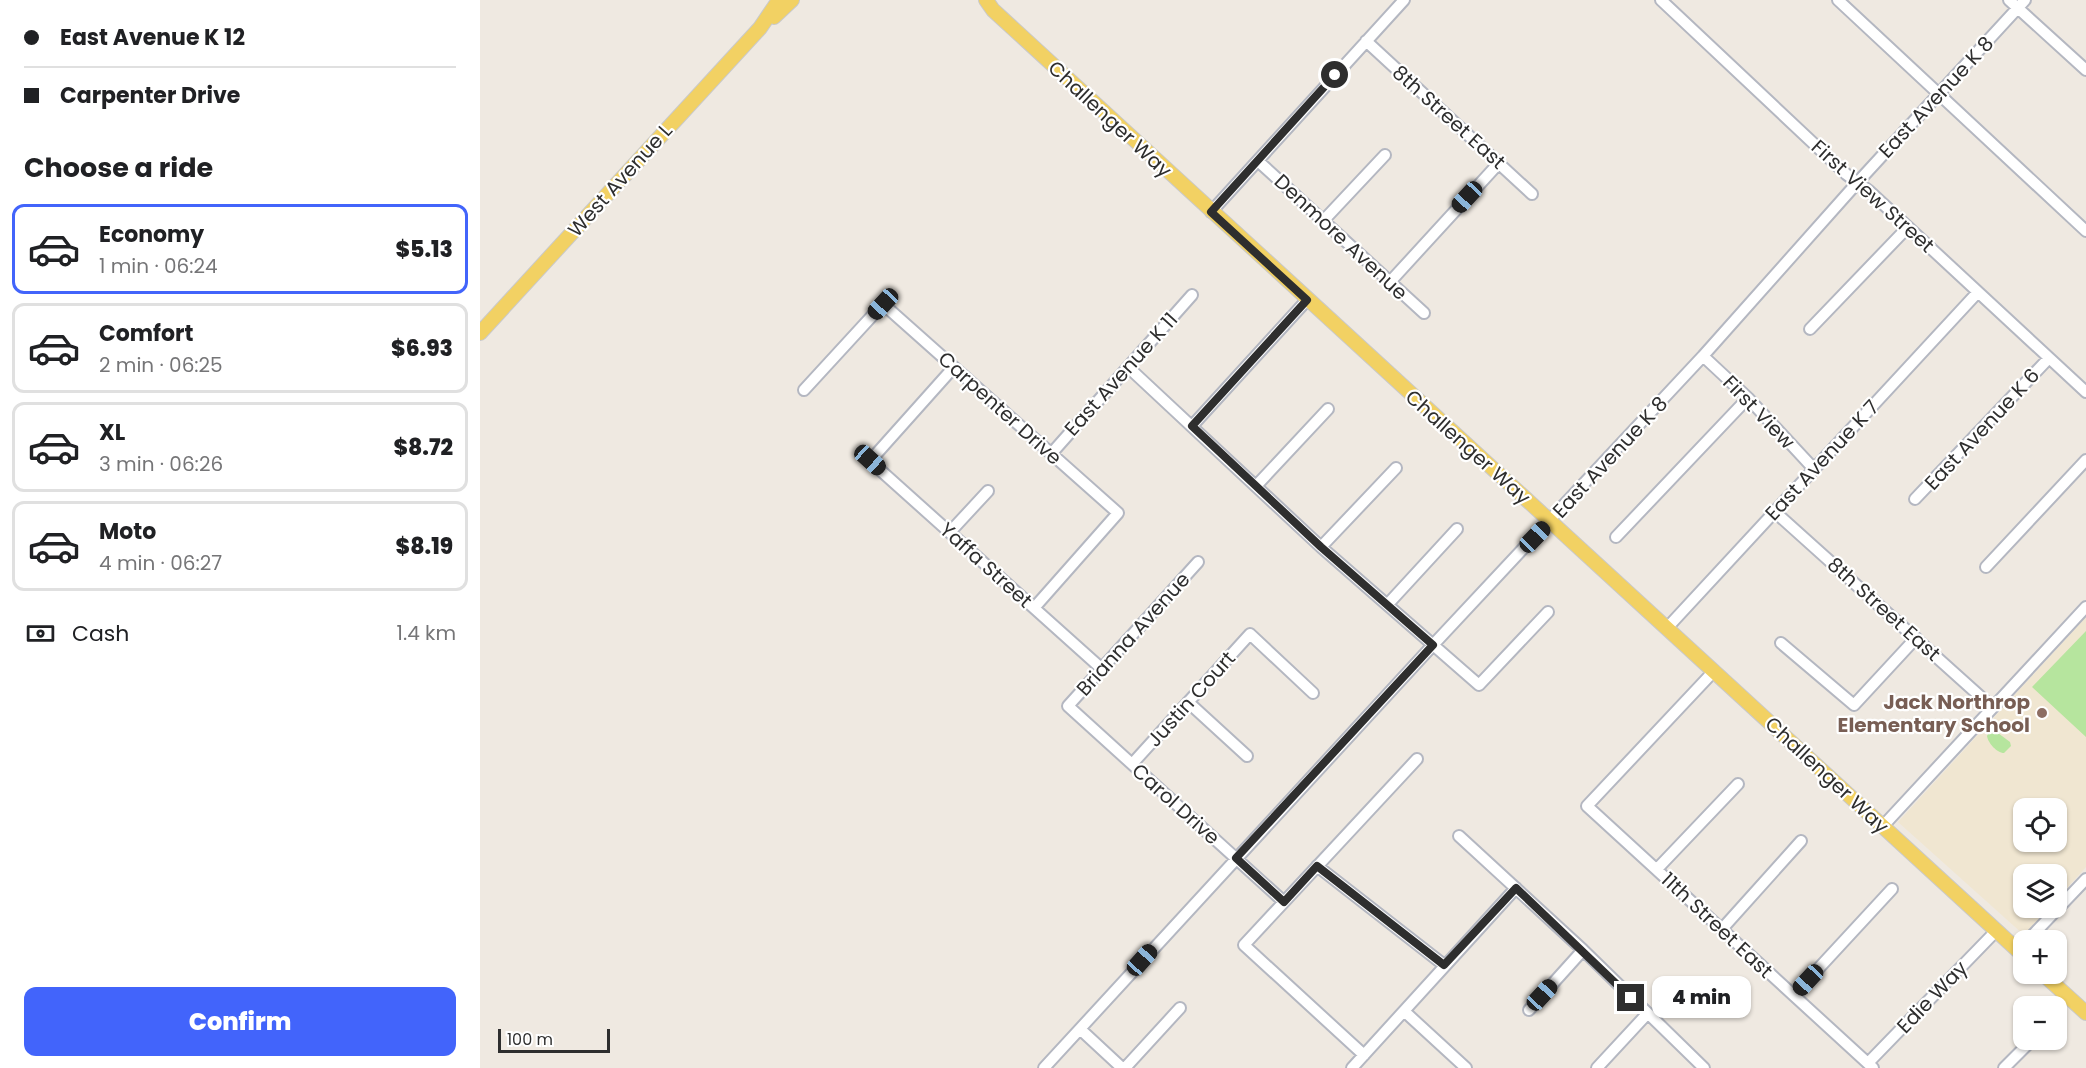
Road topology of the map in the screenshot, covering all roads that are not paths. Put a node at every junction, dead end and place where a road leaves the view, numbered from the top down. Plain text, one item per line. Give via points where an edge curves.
1 (779, 0) edge
2 (792, 0) edge
3 (975, 0) edge
4 (1404, 0) edge
5 (1661, 0) edge
6 (1838, 0) edge
7 (2017, 3) edge
8 (990, 5) edge
9 (760, 28) junction
10 (1366, 41) junction
11 (2086, 70) edge
12 (1939, 94) junction
13 (1385, 155) dead end
14 (1258, 161) junction
15 (1499, 163) junction
16 (1857, 183) junction
17 (1532, 194) dead end
18 (1211, 212) junction
19 (1323, 221) junction
20 (1908, 227) junction
21 (2086, 231) edge
22 (1389, 283) junction
23 (1978, 292) junction
24 (1192, 295) dead end
25 (1307, 300) junction
26 (1424, 314) dead end
27 (1810, 329) dead end
28 (480, 333) edge
29 (1703, 356) junction
30 (2049, 358) junction
31 (954, 367) junction
32 (1128, 367) junction
33 (804, 390) dead end
34 (2086, 392) edge
35 (1748, 398) junction
36 (1328, 409) dead end
37 (1192, 426) junction
38 (1051, 454) junction
39 (2086, 460) edge
40 (1396, 468) dead end
41 (1814, 469) junction
42 (1256, 486) junction
43 (988, 491) dead end
44 (1915, 499) dead end
45 (1774, 512) junction
46 (1550, 522) junction
47 (1457, 529) dead end
48 (950, 532) junction
49 (1616, 537) dead end
50 (1321, 547) junction
51 (1198, 562) dead end
52 (1986, 567) dead end
53 (1388, 604) junction
54 (2086, 607) edge
55 (1034, 608) junction
56 (1548, 612) dead end
57 (1667, 628) junction
58 (1916, 638) junction
59 (1781, 643) dead end
60 (1433, 645) junction
61 (1102, 669) junction
62 (1714, 671) junction
63 (1313, 693) dead end
64 (1188, 702) junction
65 (1068, 706) joint
66 (1992, 707) junction
67 (1247, 756) dead end
68 (1417, 759) dead end
69 (1132, 764) junction
70 (1738, 784) dead end
71 (1883, 826) junction
72 (1459, 836) dead end
73 (1801, 841) dead end
74 (1236, 858) junction
75 (1317, 866) junction
76 (1657, 869) junction
77 (2086, 879) edge
78 (1516, 888) junction
79 (1892, 889) dead end
80 (1284, 902) junction
81 (1722, 929) junction
82 (2039, 930) edge
83 (1996, 931) junction
84 (2013, 942) edge
85 (1583, 950) junction
86 (1444, 965) junction
87 (2054, 984) edge
88 (1794, 995) junction
89 (1180, 1008) dead end
90 (1529, 1010) dead end
91 (1404, 1011) junction
92 (2086, 1013) edge
93 (1647, 1014) junction
94 (1080, 1029) junction
95 (2022, 1050) edge
96 (1364, 1055) junction
97 (1870, 1066) edge
98 (1044, 1068) edge
99 (1124, 1068) edge
100 (1352, 1068) edge
101 (1466, 1068) edge
102 (1597, 1068) edge
103 (1704, 1068) edge
104 (2004, 1068) edge

1 - 9 main road, West Avenue L
2 - 9 main road, West Avenue L
3 - 8 main road, Challenger Way
4 - 10 street
5 - 16 street, First View Street
6 - 12 street
7 - 11 street
7 - 12 street, East Avenue K 8
8 - 18 main road, Challenger Way
9 - 28 main road, West Avenue L
10 - 14 street
10 - 15 street, 8th Street East
12 - 16 street, East Avenue K 8
12 - 21 street
13 - 19 street
14 - 18 street
14 - 19 street, Denmore Avenue
15 - 17 street, 8th Street East
15 - 22 street
16 - 20 street, First View Street
16 - 29 street, East Avenue K 8
18 - 25 main road, Challenger Way
19 - 22 street, Denmore Avenue
20 - 23 street, First View Street
20 - 27 street
22 - 26 street, Denmore Avenue
23 - 30 street, First View Street
23 - 41 street, East Avenue K 7
24 - 32 street, East Avenue K 11
25 - 37 street
25 - 46 main road, Challenger Way
29 - 35 street, First View
29 - 46 street, East Avenue K 8
30 - 34 street, First View Street
30 - 44 street, East Avenue K 6
31 - 33 street, Carpenter Drive via 883,304
31 - 38 street, Carpenter Drive
31 - 48 street, Yaffa Street via 870,460
32 - 37 street
32 - 38 street, East Avenue K 11
35 - 41 street, First View
35 - 49 street
36 - 42 street
37 - 42 street
38 - 55 street, Carpenter Drive via 1118,513
39 - 52 street
40 - 50 street
41 - 45 street, East Avenue K 7
42 - 50 street
43 - 48 street
45 - 57 street, East Avenue K 7
45 - 58 street, 8th Street East
46 - 57 main road, Challenger Way
46 - 60 street, East Avenue K 8
47 - 53 street
48 - 55 street, Yaffa Street
50 - 53 street
51 - 61 street, Brianna Avenue
53 - 60 street
54 - 66 street
55 - 61 street, Yaffa Street
56 - 60 street via 1479,685
57 - 62 main road, Challenger Way
58 - 59 street via 1854,705
58 - 66 street, 8th Street East
60 - 74 street, East Avenue K 8
61 - 65 street, Brianna Avenue
62 - 71 main road, Challenger Way
62 - 76 street, 11th Street East via 1587,806
63 - 64 street, Justin Court via 1250,634
64 - 67 street
64 - 69 street, Justin Court
65 - 69 street, Carol Drive
66 - 71 street
68 - 75 street
69 - 74 street, Carol Drive
70 - 76 street
71 - 83 main road, Challenger Way
72 - 78 street
73 - 81 street
74 - 80 street, Carol Drive
74 - 94 street, East Avenue K 8
75 - 80 street
75 - 86 street
76 - 81 street, 11th Street East
77 - 82 street
78 - 85 street
78 - 86 street
79 - 88 street
80 - 96 street via 1244,945
81 - 88 street, 11th Street East
83 - 84 main road, Challenger Way
83 - 97 street, Edie Way
85 - 90 street
85 - 93 street
86 - 91 street
87 - 92 main road
88 - 97 street, 11th Street East
89 - 99 street
91 - 96 street
91 - 101 street
93 - 102 street
93 - 103 street
94 - 98 street, East Avenue K 8
94 - 99 street
95 - 104 street
96 - 100 street

